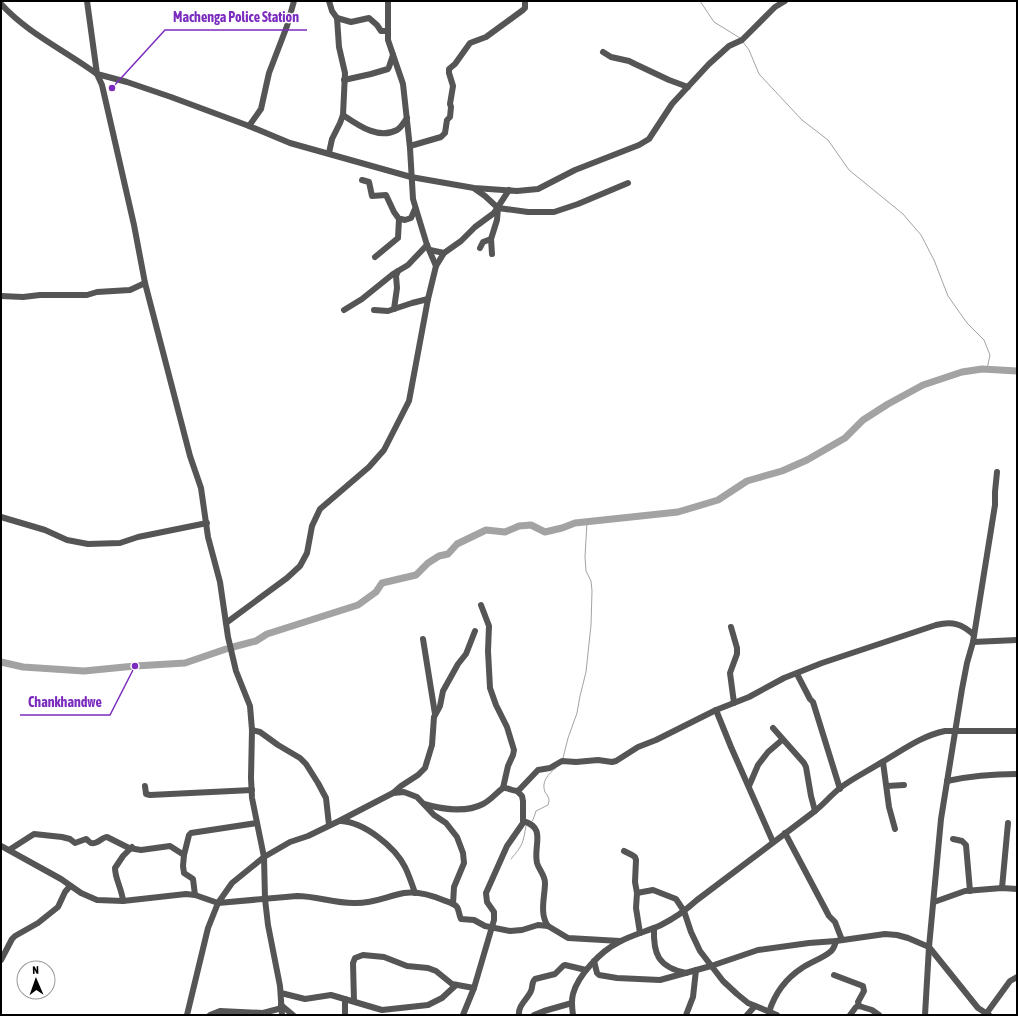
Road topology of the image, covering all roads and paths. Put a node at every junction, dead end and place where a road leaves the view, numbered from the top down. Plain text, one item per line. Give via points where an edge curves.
1 (87, 1) edge
2 (294, 1) edge
3 (329, 1) edge
4 (388, 1) edge
5 (525, 1) edge
6 (785, 1) edge
7 (1, 4) edge
8 (337, 18) junction
9 (387, 31) junction
10 (603, 52) dead end
11 (393, 55) junction
12 (97, 74) junction
13 (344, 80) junction
14 (688, 87) junction
15 (343, 115) junction
16 (407, 118) junction
17 (249, 126) junction
18 (410, 146) junction
19 (329, 153) junction
20 (411, 177) junction
21 (362, 180) dead end
22 (628, 183) dead end
23 (474, 188) junction
24 (509, 190) junction
25 (415, 208) junction
26 (498, 208) junction
27 (399, 219) junction
28 (491, 239) junction
29 (428, 248) junction
30 (480, 248) dead end
31 (444, 253) junction
32 (492, 254) dead end
33 (375, 257) dead end
34 (436, 266) junction
35 (398, 271) junction
36 (145, 283) junction
37 (1, 296) edge
38 (428, 299) junction
39 (394, 309) junction
40 (344, 310) dead end
41 (374, 310) dead end
42 (997, 472) dead end
43 (1, 517) edge
44 (207, 523) junction
45 (481, 605) dead end
46 (226, 623) junction
47 (731, 626) dead end
48 (475, 631) dead end
49 (974, 635) junction
50 (423, 639) dead end
51 (1017, 640) edge
52 (973, 642) junction
53 (798, 674) junction
54 (734, 703) junction
55 (716, 710) junction
56 (435, 714) junction
57 (773, 728) dead end
58 (252, 730) junction
59 (956, 731) junction
60 (1017, 731) edge
61 (782, 740) junction
62 (883, 762) junction
63 (1017, 774) edge
64 (947, 781) junction
65 (904, 785) dead end
66 (145, 786) dead end
67 (749, 786) junction
68 (887, 786) junction
69 (503, 788) junction
70 (840, 788) junction
71 (252, 790) junction
72 (517, 791) junction
73 (393, 793) junction
74 (424, 804) junction
75 (815, 811) junction
76 (340, 821) junction
77 (523, 821) junction
78 (257, 823) junction
79 (1008, 823) dead end
80 (330, 825) junction
81 (895, 829) dead end
82 (785, 833) junction
83 (953, 839) dead end
84 (773, 842) junction
85 (1, 846) edge
86 (132, 848) junction
87 (9, 850) junction
88 (624, 851) dead end
89 (184, 855) junction
90 (264, 857) junction
91 (70, 886) junction
92 (1002, 888) junction
93 (1017, 888) edge
94 (970, 890) junction
95 (415, 893) junction
96 (636, 893) junction
97 (195, 895) junction
98 (265, 899) junction
99 (123, 901) junction
100 (934, 902) junction
101 (218, 903) junction
102 (453, 904) junction
103 (684, 911) junction
104 (548, 926) junction
105 (492, 927) junction
106 (654, 928) junction
107 (640, 933) junction
108 (620, 941) junction
109 (839, 941) junction
110 (929, 947) junction
111 (1, 960) edge
112 (594, 961) junction
113 (711, 966) junction
114 (586, 970) junction
115 (696, 970) junction
116 (687, 973) junction
117 (834, 975) dead end
118 (1017, 977) edge
119 (456, 985) junction
120 (474, 988) junction
121 (281, 993) junction
122 (345, 998) junction
123 (354, 1001) junction
124 (572, 1003) junction
125 (755, 1006) junction
126 (860, 1006) junction
127 (282, 1010) edge
128 (769, 1012) junction
129 (987, 1014) edge
130 (187, 1015) edge
131 (210, 1015) edge
132 (293, 1015) edge
133 (345, 1015) edge
134 (463, 1015) edge
135 (519, 1015) edge
136 (534, 1015) edge
137 (573, 1015) edge
138 (686, 1015) edge
139 (747, 1015) edge
140 (777, 1015) edge
141 (850, 1015) edge
142 (879, 1015) edge
143 (925, 1015) edge

1 - 12 street
2 - 17 street via 269,73 261,109
3 - 8 street
4 - 9 street
5 - 18 street via 523,10 486,37 470,43 449,69 453,86 446,133 441,137
6 - 14 street via 775,7 742,40 724,50
7 - 12 street via 37,33
8 - 9 street via 351,22 369,18 381,31
8 - 13 street
9 - 11 street
10 - 14 street
11 - 13 street via 388,69
11 - 16 street via 403,84
12 - 17 street via 127,82
12 - 36 street via 106,98
13 - 15 street
14 - 24 street via 672,104 653,134 643,143 575,170 538,189
15 - 16 street via 365,129 383,133 398,130
15 - 19 street via 332,139
16 - 18 street
17 - 19 street via 290,143
18 - 20 street
19 - 20 street
20 - 23 street
20 - 25 street
21 - 27 street via 369,182 372,196 386,195
22 - 26 street via 554,212
23 - 24 street
23 - 26 street
24 - 26 street
25 - 27 street via 411,218
25 - 29 street
26 - 28 street
26 - 31 street
27 - 33 street via 398,238
28 - 30 street via 483,242
28 - 32 street
29 - 31 street
29 - 34 street
29 - 35 street
31 - 34 street
34 - 38 street
35 - 39 street
35 - 40 street
36 - 37 street via 130,290 87,295
36 - 44 street via 190,456 201,488
38 - 39 street
38 - 46 street via 409,401 388,444 381,455 320,510 312,526 307,553 300,566
39 - 41 street via 383,312
42 - 49 street via 995,505
43 - 44 street via 45,530 67,540 88,544 120,543
44 - 46 street
45 - 69 street via 489,626 490,688 514,750
46 - 58 street via 236,671 250,706
47 - 54 street via 737,650 730,674
48 - 56 street via 466,654 445,687
49 - 52 street
49 - 53 street via 962,625 949,622 936,624 822,663
50 - 56 street
51 - 52 street
52 - 59 street
53 - 54 street via 784,678
53 - 70 street via 814,702
54 - 55 street
55 - 67 street
55 - 72 street via 638,747 616,761 562,761 550,768 541,769
56 - 73 street via 432,745 425,768
57 - 61 street
58 - 71 street
58 - 80 street via 260,732 306,764 326,798
59 - 60 street
59 - 62 street via 936,733 924,738
59 - 64 street
61 - 67 street via 758,765
61 - 75 street via 806,767
62 - 68 street
62 - 70 street
63 - 64 street via 995,774
64 - 100 street
65 - 68 street
66 - 71 street via 146,794 150,795
67 - 84 street
68 - 81 street
69 - 72 street
69 - 74 street via 484,804 469,808 442,808
70 - 75 street
71 - 78 street
72 - 77 street via 522,796
73 - 74 street via 408,793
73 - 76 street
74 - 102 street via 449,826 457,837 463,853 463,866 454,887
75 - 82 street
76 - 80 street
76 - 95 street via 365,829 392,848 405,866
77 - 104 street via 532,824 537,832 537,861 545,879 544,919
77 - 105 street via 507,846 486,893 487,902 495,916
78 - 89 street via 191,832
78 - 90 street
79 - 92 street
80 - 90 street via 290,842
82 - 84 street
82 - 109 street via 829,916 835,922
83 - 94 street via 966,845
84 - 103 street
85 - 87 street
86 - 87 street via 107,837 96,843 86,839 75,843 62,836 39,834
86 - 89 street via 141,850 170,846
86 - 99 street via 115,868
87 - 91 street
88 - 96 street via 635,857
89 - 97 street via 184,873 193,879
90 - 98 street
90 - 101 street via 232,883
91 - 99 street via 98,900
91 - 111 street via 58,907 12,939
92 - 93 street
92 - 94 street
94 - 100 street
95 - 98 street via 363,903 345,903 302,896
95 - 102 street
96 - 103 street via 653,890 672,897
96 - 107 street
97 - 99 street via 181,894
97 - 101 street
98 - 101 street
98 - 121 street
100 - 110 street
101 - 130 street via 208,928
102 - 105 street via 458,909 461,919 474,920
103 - 106 street
103 - 113 street via 695,942
104 - 105 street via 538,925 515,931
104 - 108 street via 568,938
105 - 120 street
106 - 107 street
106 - 116 street via 656,954 671,968
107 - 108 street
108 - 112 street
109 - 110 street via 885,934 908,938
109 - 113 street via 758,950
109 - 128 street via 830,953 803,967 781,986
110 - 129 street via 972,1001
110 - 143 street
112 - 114 street
112 - 116 street via 598,974 617,978 660,980
113 - 115 street
113 - 125 street via 737,994
114 - 124 street via 574,990
114 - 135 street via 565,965 555,974 535,979
115 - 116 street
115 - 138 street via 693,997
117 - 126 street via 863,986 864,991 858,1002
118 - 129 street via 1010,981
119 - 120 street
119 - 123 street via 442,998 423,1006 382,1010
119 - 123 street via 428,968 407,966 384,957 359,955 353,963
120 - 134 street
121 - 122 street via 300,999 327,994
121 - 127 street
122 - 123 street
122 - 133 street
124 - 136 street
124 - 137 street
125 - 128 street
125 - 139 street
126 - 141 street
126 - 142 street
127 - 131 street via 263,1013 220,1011
127 - 132 street
128 - 140 street

